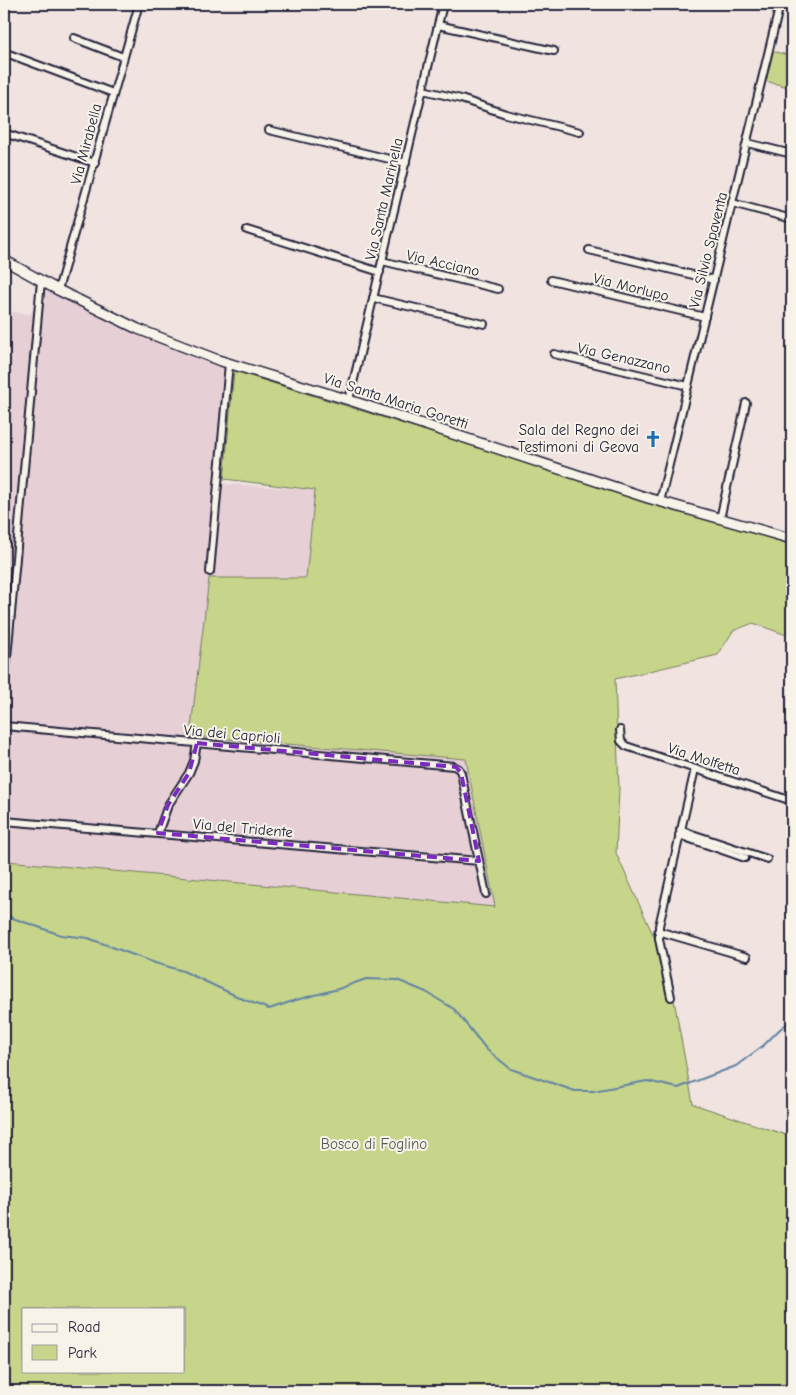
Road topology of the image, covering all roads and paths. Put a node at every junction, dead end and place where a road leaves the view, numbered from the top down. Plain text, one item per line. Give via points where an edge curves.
1 (138, 4) edge
2 (443, 4) edge
3 (780, 4) edge
4 (438, 24) junction
5 (74, 38) dead end
6 (554, 51) dead end
7 (6, 53) dead end
8 (124, 57) junction
9 (423, 90) junction
10 (113, 93) junction
11 (269, 130) dead end
12 (580, 132) dead end
13 (4, 133) edge
14 (747, 143) junction
15 (792, 154) edge
16 (95, 163) junction
17 (406, 163) junction
18 (732, 204) junction
19 (792, 219) edge
20 (247, 230) dead end
21 (589, 250) dead end
22 (4, 260) edge
23 (382, 261) junction
24 (380, 272) junction
25 (551, 280) dead end
26 (714, 280) junction
27 (40, 281) junction
28 (498, 289) dead end
29 (58, 290) junction
30 (374, 298) junction
31 (705, 317) junction
32 (484, 324) dead end
33 (554, 354) dead end
34 (229, 364) junction
35 (688, 386) junction
36 (349, 400) junction
37 (746, 403) dead end
38 (660, 502) junction
39 (720, 519) junction
40 (792, 539) edge
41 (210, 572) dead end
42 (4, 691) edge
43 (4, 726) edge
44 (620, 730) dead end
45 (197, 743) junction
46 (695, 769) junction
47 (792, 801) edge
48 (4, 821) edge
49 (158, 833) junction
50 (680, 833) junction
51 (746, 858) dead end
52 (767, 860) dead end
53 (479, 861) junction
54 (486, 894) dead end
55 (658, 931) junction
56 (747, 957) dead end
57 (671, 997) dead end

1 - 8 street, Via Mirabella
2 - 4 street, Via Santa Marinella
3 - 14 street, Via Silvio Spaventa
4 - 6 street
4 - 9 street, Via Santa Marinella
5 - 8 street
7 - 10 street
8 - 10 street, Via Mirabella
9 - 12 street
9 - 17 street, Via Santa Marinella
10 - 16 street, Via Mirabella
11 - 17 street
13 - 16 street
14 - 15 street
14 - 18 street, Via Silvio Spaventa
16 - 29 street, Via Mirabella
17 - 23 street, Via Santa Marinella
18 - 19 street
18 - 26 street, Via Silvio Spaventa
20 - 24 street
21 - 26 street
22 - 27 main road, Via Santa Maria Goretti
23 - 24 street, Via Santa Marinella
23 - 28 street, Via Acciano
24 - 30 street, Via Santa Marinella
25 - 31 street, Via Morlupo
26 - 31 street, Via Silvio Spaventa
27 - 29 main road, Via Santa Maria Goretti
27 - 42 street
29 - 34 main road, Via Santa Maria Goretti via 157,337
30 - 32 street
30 - 36 street, Via Santa Marinella
31 - 35 street, Via Silvio Spaventa
33 - 35 street, Via Genazzano
34 - 36 main road, Via Santa Maria Goretti
34 - 41 street
35 - 38 street, Via Silvio Spaventa
36 - 38 main road, Via Santa Maria Goretti
37 - 39 street
38 - 39 main road, Via Santa Maria Goretti
39 - 40 main road, Via Santa Maria Goretti
43 - 45 street, Via dei Caprioli
44 - 46 street, Via Molfetta via 621,741 626,746
45 - 49 street via 191,769 168,805
45 - 53 street, Via dei Caprioli via 457,768 461,773
46 - 47 street, Via Molfetta
46 - 50 street
48 - 49 street, Via del Tridente
49 - 53 street, Via del Tridente
50 - 51 street
50 - 52 street
50 - 55 street
53 - 54 street
55 - 56 street
55 - 57 street

